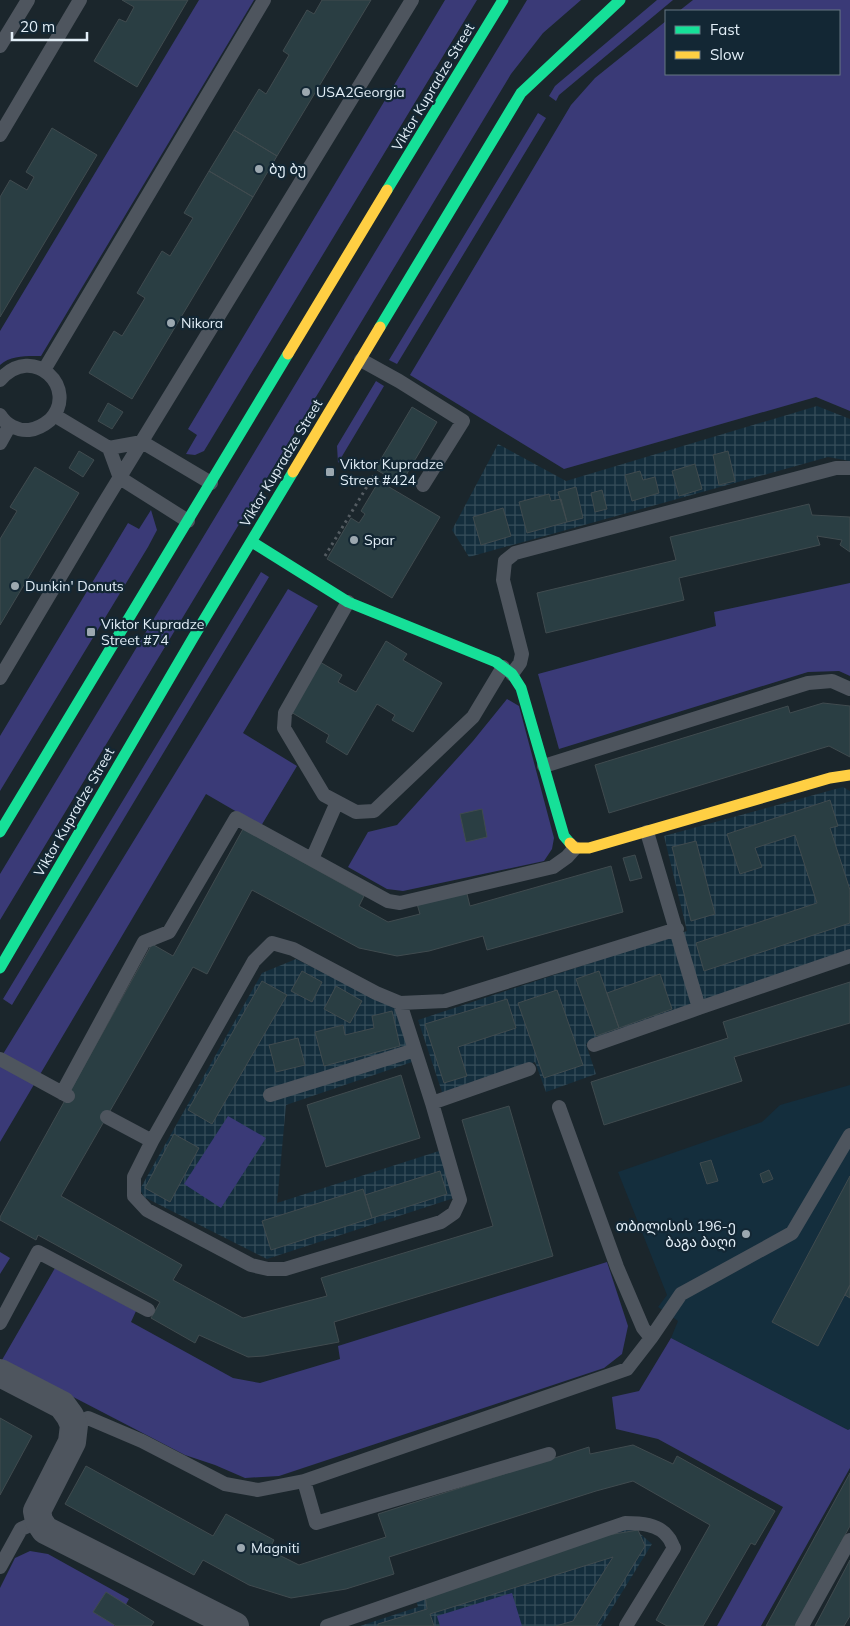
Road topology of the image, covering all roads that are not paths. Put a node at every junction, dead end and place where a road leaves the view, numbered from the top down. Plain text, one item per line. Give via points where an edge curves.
1 (28, 0) edge
2 (80, 0) edge
3 (264, 0) edge
4 (412, 0) edge
5 (503, 0) edge
6 (620, 0) edge
7 (0, 46) edge
8 (0, 135) edge
9 (361, 360) junction
10 (44, 370) junction
11 (0, 380) edge
12 (0, 415) edge
13 (54, 415) junction
14 (10, 425) junction
15 (142, 442) junction
16 (0, 443) edge
17 (109, 448) junction
18 (850, 468) edge
19 (120, 478) junction
20 (211, 483) junction
21 (423, 485) dead end
22 (188, 520) junction
23 (252, 542) junction
24 (348, 602) junction
25 (507, 671) junction
26 (0, 678) edge
27 (850, 688) edge
28 (544, 766) junction
29 (850, 775) edge
30 (337, 802) junction
31 (0, 832) edge
32 (647, 832) junction
33 (575, 848) junction
34 (312, 859) junction
35 (677, 929) junction
36 (850, 956) edge
37 (0, 968) edge
38 (400, 1004) junction
39 (699, 1008) junction
40 (594, 1045) dead end
41 (415, 1050) junction
42 (0, 1059) edge
43 (529, 1068) dead end
44 (270, 1095) dead end
45 (432, 1103) junction
46 (559, 1106) dead end
47 (107, 1117) dead end
48 (850, 1136) edge
49 (152, 1141) junction
50 (148, 1310) dead end
51 (0, 1323) edge
52 (651, 1338) junction
53 (0, 1373) edge
54 (74, 1425) junction
55 (549, 1454) dead end
56 (304, 1481) junction
57 (39, 1521) junction
58 (850, 1540) edge
59 (0, 1567) edge
60 (235, 1626) edge
61 (327, 1626) edge
62 (626, 1626) edge
63 (802, 1626) edge

1 - 7 lane
2 - 8 lane
3 - 10 lane
4 - 15 lane
5 - 20 main road, Viktor Kupradze Street
6 - 9 main road, Viktor Kupradze Street via 521,93
9 - 21 lane via 463,421
9 - 23 main road, Viktor Kupradze Street
10 - 11 lane via 35,366 14,368
10 - 13 lane via 57,386 58,406
12 - 14 lane
13 - 14 lane via 39,428 19,429
13 - 17 lane
14 - 16 lane
15 - 17 lane
15 - 19 lane
15 - 20 lane
17 - 19 lane
18 - 25 lane via 836,468 515,553 505,561 503,580 522,654 520,663
19 - 22 lane
19 - 26 lane
20 - 22 main road, Viktor Kupradze Street
22 - 31 main road, Viktor Kupradze Street
23 - 24 main road
23 - 37 main road, Viktor Kupradze Street
24 - 25 main road via 496,662
24 - 30 lane via 285,713 284,728 324,794
25 - 28 main road via 521,688
25 - 30 lane via 473,717 374,811 356,812
27 - 28 lane via 832,681 808,683
28 - 33 main road via 564,836
29 - 32 main road via 830,778
30 - 34 lane
32 - 33 main road via 589,848
32 - 35 lane
33 - 34 lane via 553,868 400,903 388,901
34 - 42 lane via 236,818 169,932 144,942 65,1094
35 - 38 lane via 445,1001
35 - 39 lane
36 - 39 lane
38 - 41 lane
38 - 49 lane via 293,949 272,943 254,961
39 - 40 lane
41 - 44 lane
41 - 45 lane
43 - 45 lane
45 - 49 lane via 460,1200 454,1213 441,1222 285,1269 251,1265 147,1210 134,1196 134,1177
46 - 52 lane via 617,1267 643,1328
47 - 49 lane
48 - 52 lane via 792,1233 681,1294
50 - 51 lane via 38,1252
52 - 56 lane via 627,1369
53 - 54 street via 62,1405
54 - 56 lane via 88,1418 142,1441 225,1484 258,1490
54 - 57 street via 72,1442 37,1511
55 - 56 lane via 316,1523
57 - 59 lane via 21,1529
57 - 60 street via 45,1530
58 - 63 lane
61 - 62 lane via 626,1523 641,1523 668,1536 674,1548

